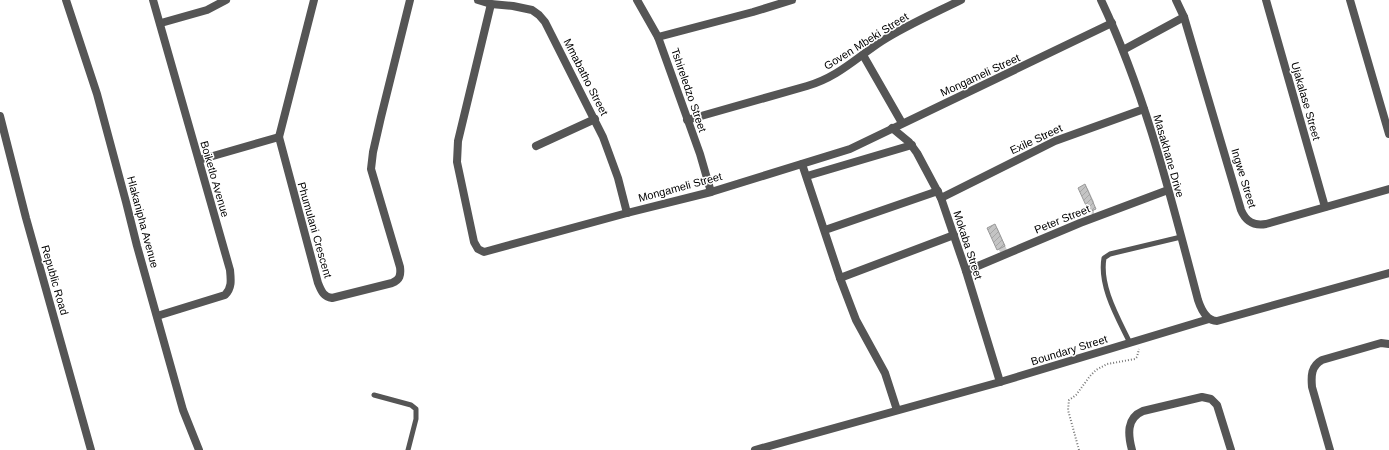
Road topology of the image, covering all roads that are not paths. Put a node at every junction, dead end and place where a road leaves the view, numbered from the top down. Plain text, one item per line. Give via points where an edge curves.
1 (66, 0) edge
2 (154, 0) edge
3 (226, 0) edge
4 (314, 0) edge
5 (410, 0) edge
6 (478, 0) edge
7 (637, 0) edge
8 (792, 0) edge
9 (961, 0) edge
10 (1101, 0) edge
11 (1176, 0) edge
12 (1266, 0) edge
13 (1350, 0) edge
14 (491, 4) junction
15 (1184, 17) junction
16 (161, 23) junction
17 (1112, 23) junction
18 (658, 37) junction
19 (1123, 50) junction
20 (863, 55) junction
21 (1144, 109) junction
22 (0, 116) edge
23 (595, 119) junction
24 (687, 120) junction
25 (902, 123) junction
26 (892, 128) junction
27 (1389, 134) edge
28 (279, 137) junction
29 (912, 145) junction
30 (536, 146) dead end
31 (199, 160) junction
32 (802, 164) junction
33 (807, 176) junction
34 (1389, 189) edge
35 (1168, 190) junction
36 (711, 192) junction
37 (939, 195) junction
38 (1326, 208) junction
39 (627, 212) junction
40 (825, 230) junction
41 (954, 235) junction
42 (1181, 237) junction
43 (966, 271) junction
44 (1389, 273) edge
45 (840, 278) junction
46 (157, 316) junction
47 (1209, 319) junction
48 (1134, 342) junction
49 (1389, 344) edge
50 (1000, 382) junction
51 (374, 395) dead end
52 (897, 410) junction
53 (91, 450) edge
54 (199, 450) edge
55 (408, 450) edge
56 (755, 450) edge
57 (1132, 450) edge
58 (1231, 450) edge
59 (1330, 450) edge

1 - 46 street, Hlakanipha Avenue via 97,94 136,246
2 - 16 street, Boiketlo Avenue
3 - 16 street via 207,10
4 - 28 street, Phumulani Crescent
5 - 28 street, Phumulani Crescent via 379,124 371,169 400,267 397,281 334,298 327,298 323,294
6 - 14 street, Mmabatho Street
7 - 18 street, Tshireledzo Street
8 - 18 street
9 - 20 street, Goven Mbeki Street via 897,32
10 - 17 street, Masakhane Drive
11 - 15 street, Ingwe Street
12 - 38 street, Ujakalase Street
13 - 27 street
14 - 23 street, Mmabatho Street via 532,10 543,19
14 - 39 street, Mongameli Street via 457,152 476,246 481,251 488,251
15 - 19 street
15 - 38 street, Ingwe Street via 1245,219 1262,225
16 - 31 street, Boiketlo Avenue
17 - 19 street, Masakhane Drive
17 - 25 street, Mongameli Street
18 - 24 street, Tshireledzo Street
19 - 21 street, Masakhane Drive
20 - 24 street, Goven Mbeki Street via 845,68 814,84
20 - 25 street
21 - 35 street, Masakhane Drive
21 - 37 street, Exile Street via 1055,141
22 - 53 street, Republic Road
23 - 30 street
23 - 39 street, Mmabatho Street via 610,154
24 - 36 street, Tshireledzo Street
25 - 26 street, Mongameli Street
26 - 29 street, Mokaba Street
26 - 32 street, Mongameli Street via 850,149
28 - 31 street
29 - 33 street
29 - 37 street, Mokaba Street
31 - 46 street, Boiketlo Avenue via 230,270 230,287 227,293 220,297
32 - 33 street
32 - 36 street, Mongameli Street
33 - 40 street
34 - 38 street, Ingwe Street
35 - 42 street, Masakhane Drive
35 - 43 street, Peter Street via 1080,223
36 - 39 street, Mongameli Street
37 - 40 street, Exile Street
37 - 41 street, Mokaba Street
40 - 45 street
41 - 43 street, Mokaba Street
41 - 45 street
42 - 47 street, Masakhane Drive via 1200,307
42 - 48 lane via 1110,254 1104,258 1102,274 1106,288
43 - 50 street, Mokaba Street
44 - 47 street, Boundary Street via 1221,320
45 - 52 street via 856,320 885,373
46 - 54 street, Hlakanipha Avenue via 183,410
47 - 48 street, Boundary Street
48 - 50 street, Boundary Street
49 - 59 street via 1381,343 1322,360 1314,366 1312,387
50 - 52 street, Boundary Street
51 - 55 lane via 411,405 416,409
52 - 56 street, Boundary Street
57 - 58 street via 1128,434 1135,416 1143,411 1202,398 1211,399 1217,405

